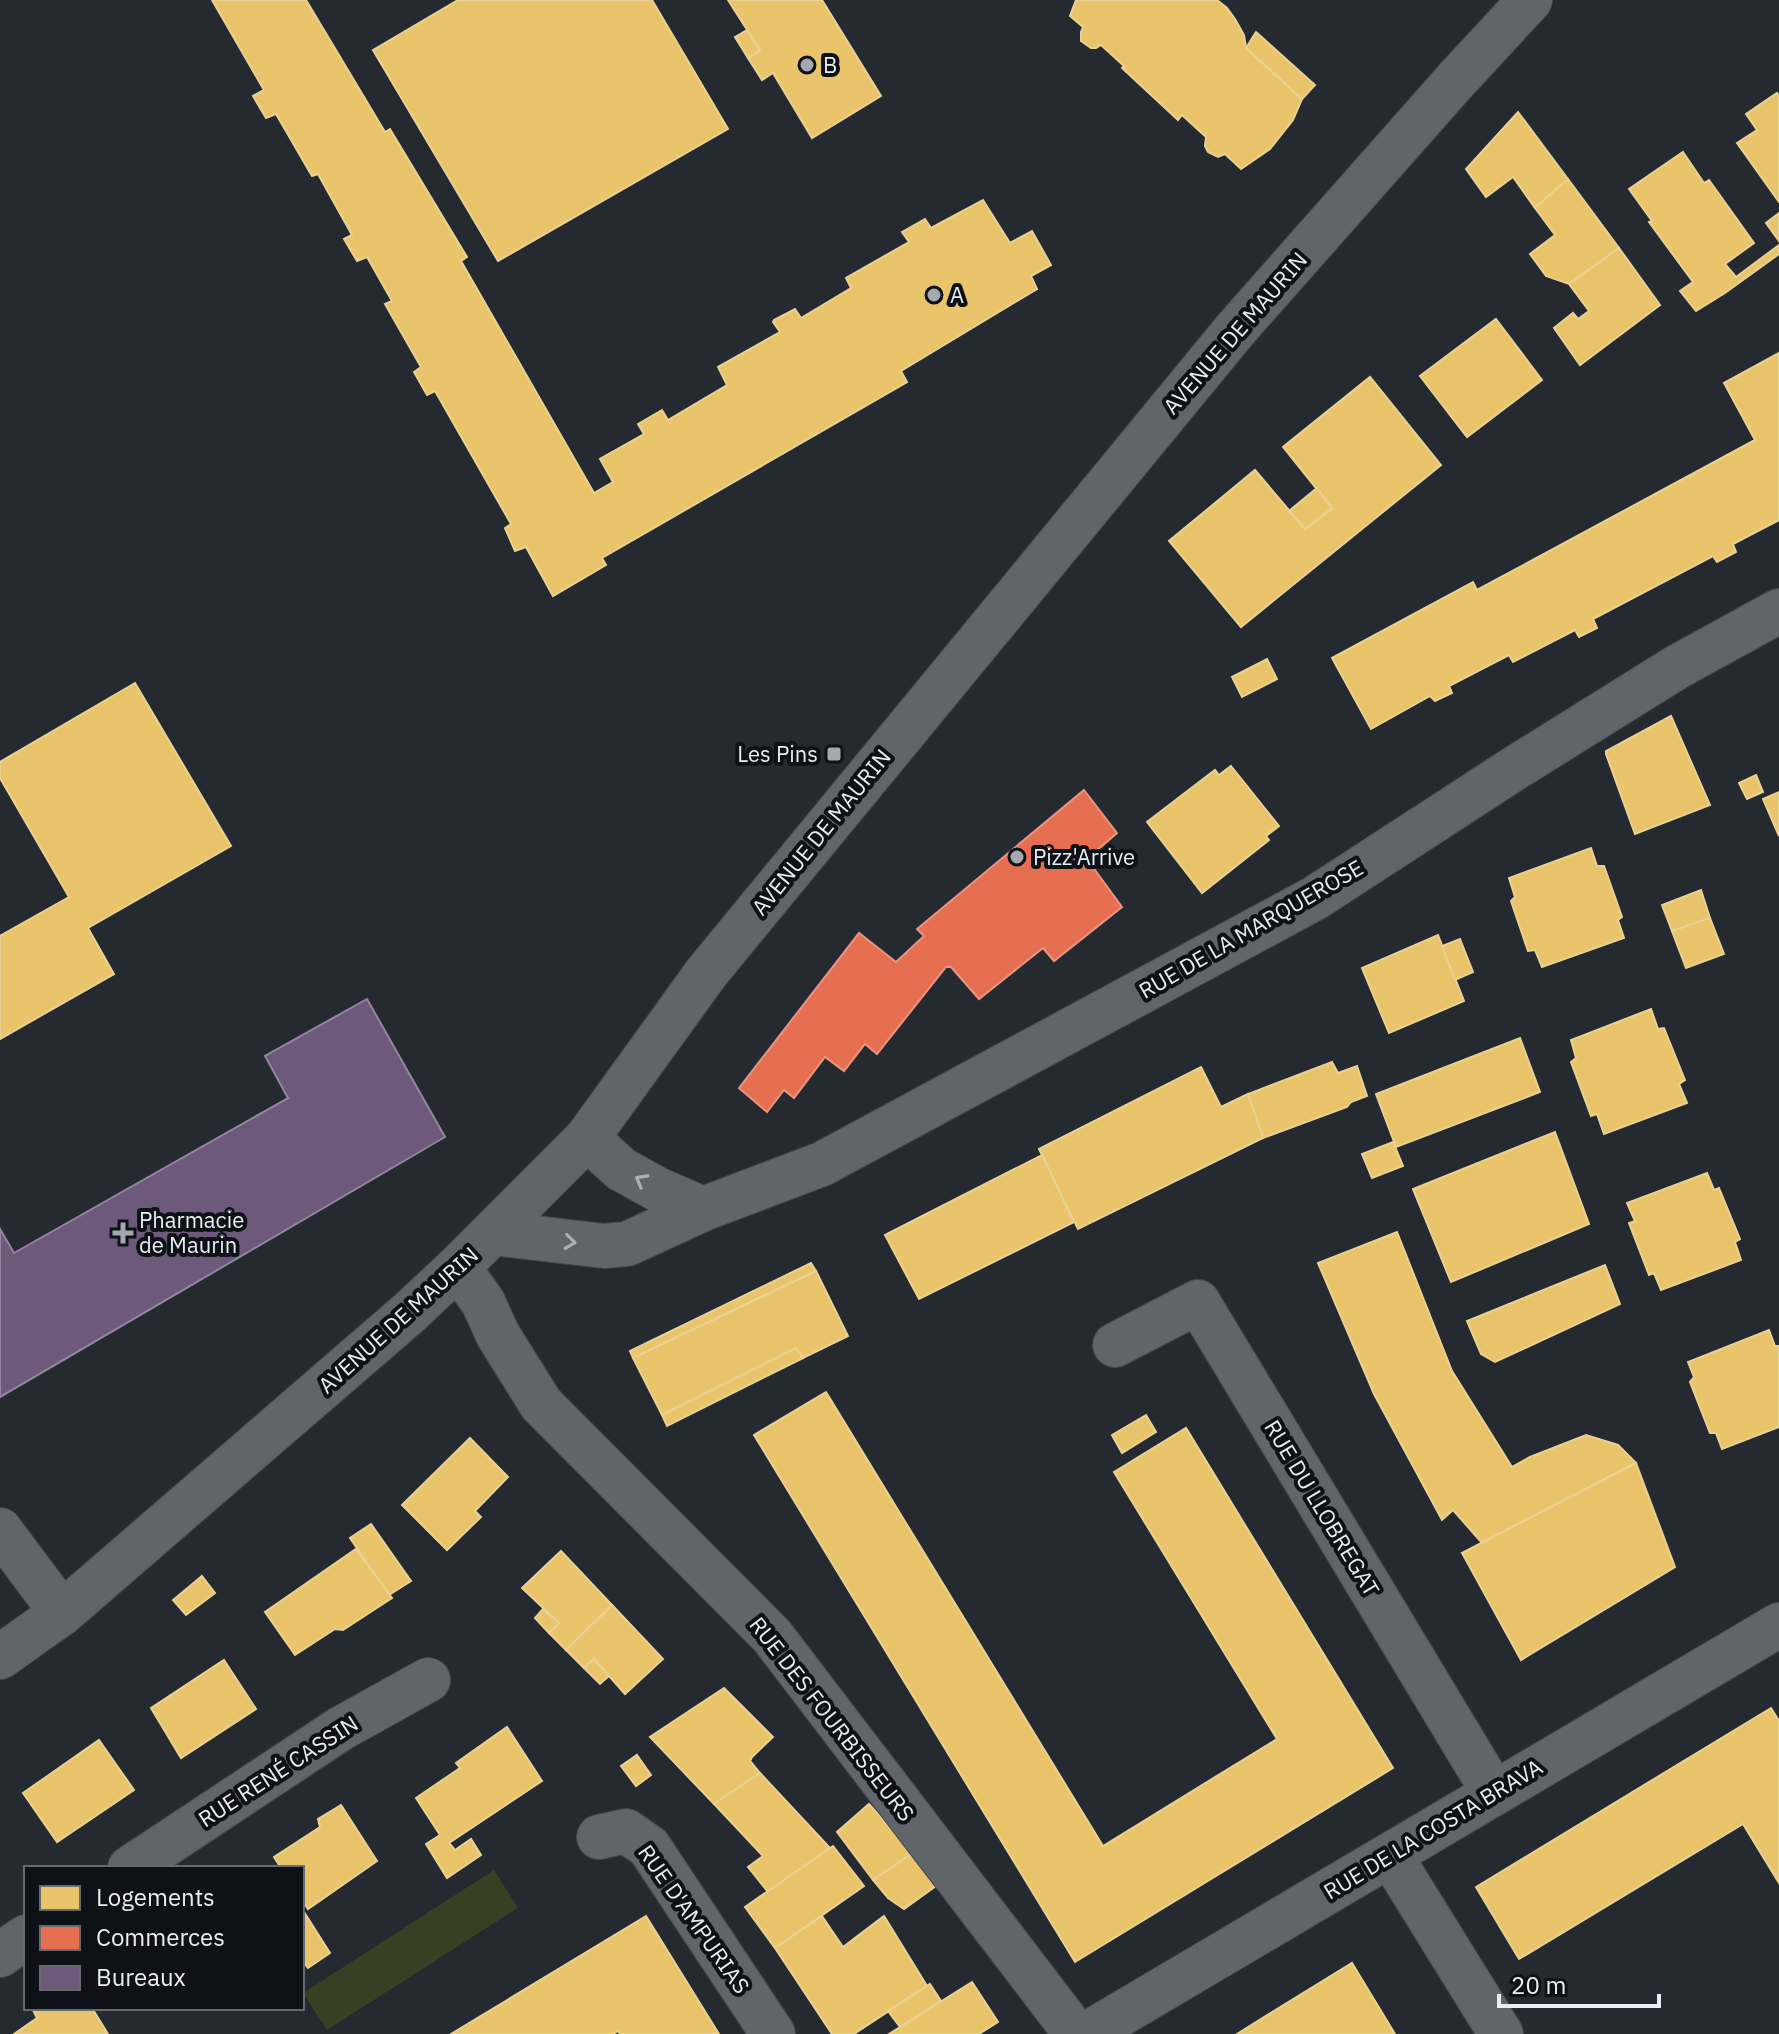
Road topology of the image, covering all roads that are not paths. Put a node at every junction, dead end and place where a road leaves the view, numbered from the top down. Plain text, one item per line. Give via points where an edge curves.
1 (1530, 0) edge
2 (1779, 611) edge
3 (587, 1138) junction
4 (703, 1209) junction
5 (493, 1233) junction
6 (458, 1267) junction
7 (1115, 1345) dead end
8 (0, 1530) edge
9 (62, 1613) junction
10 (1779, 1625) edge
11 (0, 1657) edge
12 (428, 1680) dead end
13 (1494, 1793) junction
14 (599, 1837) dead end
15 (1390, 1855) junction
16 (133, 1866) edge
17 (24, 1938) edge
18 (0, 1955) edge
19 (773, 2034) edge
20 (1076, 2034) edge
21 (1087, 2034) edge
22 (1501, 2034) edge

1 - 3 street, AVENUE DE MAURIN via 1215,354 707,972
2 - 4 street, RUE DE LA MARQUEROSE via 1663,676 1315,898 822,1164
4 -> 3 street via 621,1169
3 - 5 street, AVENUE DE MAURIN
5 -> 4 street, RUE DE LA MARQUEROSE via 627,1244
5 - 6 street, AVENUE DE MAURIN
6 - 9 street, AVENUE DE MAURIN
6 - 20 street, RUE DES FOURBISSEURS via 541,1404 772,1636
7 - 13 street, RUE DU LLOBREGAT via 1198,1302
8 - 9 street
9 - 11 street, AVENUE DE MAURIN
10 - 13 street, RUE DE LA COSTA BRAVA
12 - 16 street, RUE RENÉ CASSIN via 340,1729
13 - 15 street, RUE DE LA COSTA BRAVA
14 - 19 street, RUE D'AMPURIAS via 626,1831 649,1847
15 - 21 street, RUE DE LA COSTA BRAVA
15 - 22 street
17 - 18 street

